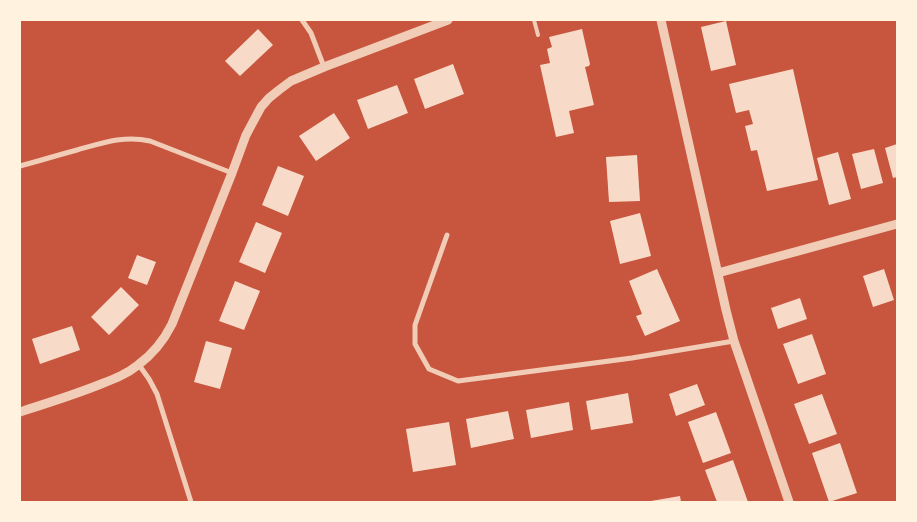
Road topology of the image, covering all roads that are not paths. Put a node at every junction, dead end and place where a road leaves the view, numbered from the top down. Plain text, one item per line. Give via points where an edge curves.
1 (302, 20) edge
2 (448, 20) edge
3 (534, 20) edge
4 (661, 20) edge
5 (538, 35) dead end
6 (324, 67) junction
7 (20, 166) edge
8 (232, 173) junction
9 (897, 224) edge
10 (447, 235) dead end
11 (718, 273) junction
12 (734, 341) junction
13 (139, 365) junction
14 (20, 412) edge
15 (191, 502) edge
16 (789, 502) edge

1 - 6 street via 311,33
2 - 6 street
3 - 5 lane
4 - 11 street
6 - 8 street via 291,81 261,107
7 - 8 street via 113,140 139,138
8 - 13 street via 172,324 160,344
9 - 11 street
10 - 12 street via 415,325 415,344 429,369 458,381
11 - 12 street
12 - 16 street
13 - 14 street via 122,376
13 - 15 street via 157,394

